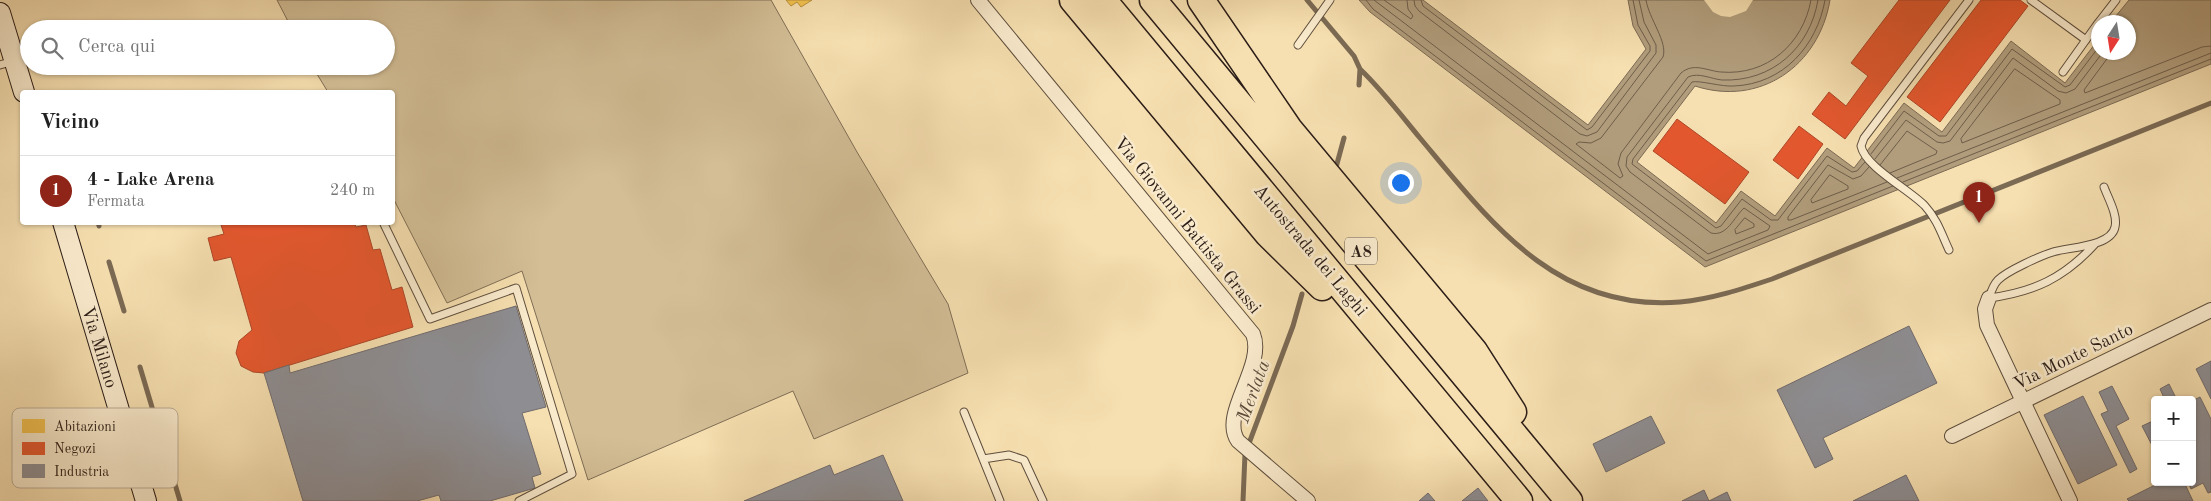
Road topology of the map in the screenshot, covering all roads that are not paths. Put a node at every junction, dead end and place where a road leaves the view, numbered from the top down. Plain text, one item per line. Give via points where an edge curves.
1 (978, 0) edge
2 (1073, 0) edge
3 (1103, 0) edge
4 (1153, 0) edge
5 (1201, 0) edge
6 (1330, 0) edge
7 (1969, 0) edge
8 (2031, 0) edge
9 (2116, 0) edge
10 (0, 13) edge
11 (2105, 15) edge
12 (2091, 33) edge
13 (2086, 40) junction
14 (1298, 45) dead end
15 (7, 62) edge
16 (2063, 72) dead end
17 (23, 90) edge
18 (2104, 187) dead end
19 (64, 225) edge
20 (384, 225) edge
21 (2095, 244) junction
22 (1949, 250) dead end
23 (1989, 298) junction
24 (2211, 310) edge
25 (1428, 391) junction
26 (2023, 402) junction
27 (118, 408) edge
28 (964, 412) dead end
29 (1952, 436) dead end
30 (983, 459) junction
31 (142, 488) edge
32 (146, 501) edge
33 (519, 501) edge
34 (1000, 501) edge
35 (1043, 501) edge
36 (1308, 501) edge
37 (1519, 501) edge
38 (1570, 501) edge
39 (2070, 501) edge

1 - 36 street, Via Giovanni Battista Grassi via 1253,334 1257,351 1234,424 1234,435
2 - 25 highway via 1268,234
3 - 25 highway, Autostrada dei Laghi / A8
4 - 38 highway, A8
5 - 38 highway via 1289,129 1474,351
6 - 14 lane
7 - 22 lane via 1862,140 1862,150 1868,160 1926,206
8 - 13 lane
9 - 11 lane
10 - 15 main road
12 - 13 lane
13 - 16 lane
15 - 17 main road
18 - 21 lane via 2116,227 2110,236
19 - 27 main road, Via Milano
20 - 33 lane via 430,319 516,288 572,474
21 - 23 lane via 2061,275 2020,293
21 - 23 lane via 2054,252 2018,268 1998,280
23 - 26 street via 1985,309 1987,325
24 - 26 street, Via Monte Santo
25 - 37 highway, Autostrada dei Laghi / A8
26 - 29 street, Via Monte Santo
26 - 39 street
28 - 30 lane
30 - 34 lane
30 - 35 lane via 1009,455 1024,460
31 - 32 main road, Via Milano

